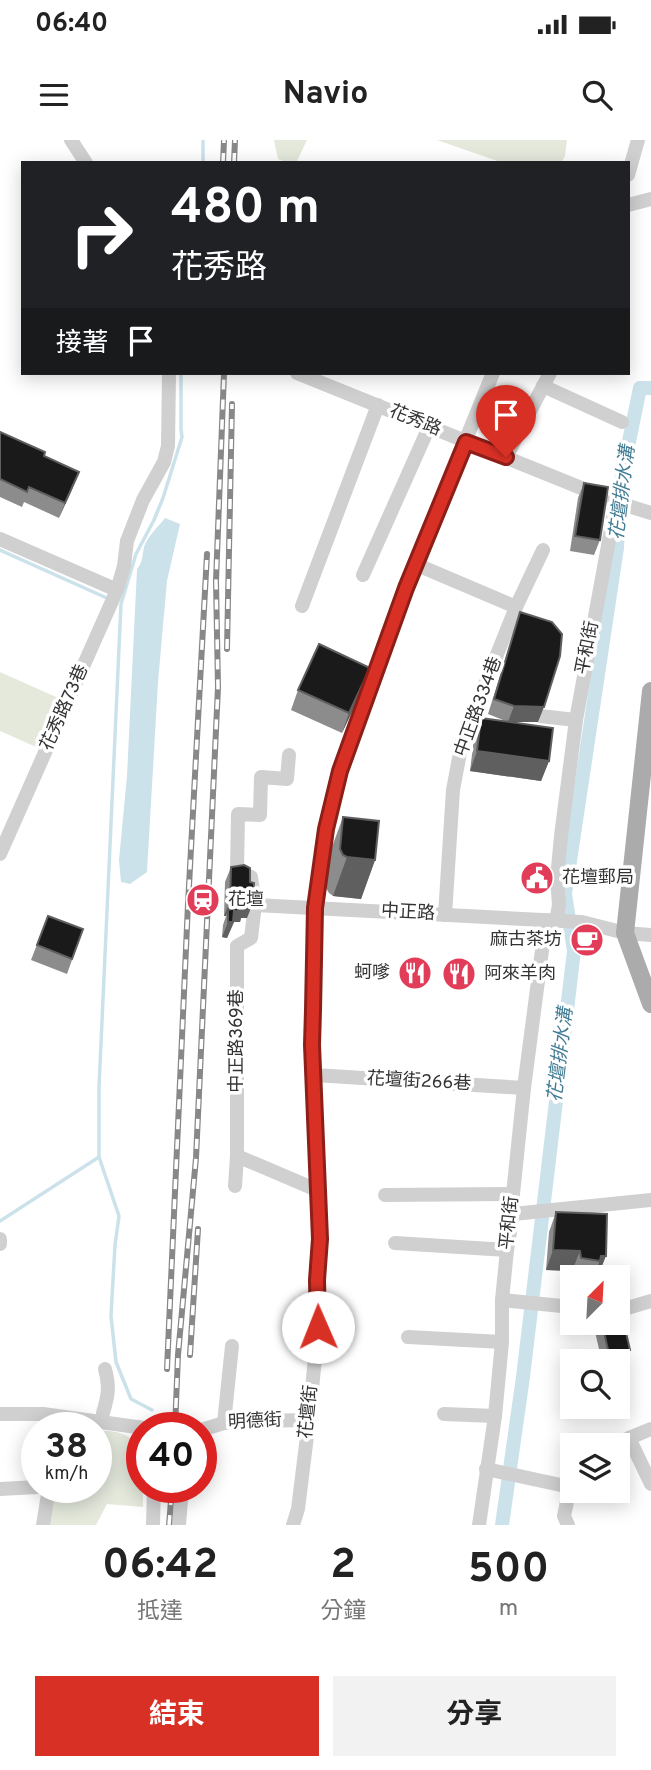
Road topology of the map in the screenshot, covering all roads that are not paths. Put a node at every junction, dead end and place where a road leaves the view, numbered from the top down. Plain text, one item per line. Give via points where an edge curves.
1 (71, 140) edge
2 (638, 140) edge
3 (85, 161) edge
4 (630, 167) edge
5 (651, 199) edge
6 (630, 204) edge
7 (169, 375) edge
8 (302, 375) edge
9 (492, 375) edge
10 (546, 379) edge
11 (377, 405) junction
12 (622, 422) dead end
13 (429, 426) junction
14 (466, 442) junction
15 (506, 457) junction
16 (616, 502) junction
17 (651, 513) edge
18 (0, 539) edge
19 (543, 550) dead end
20 (415, 564) junction
21 (363, 575) dead end
22 (117, 590) junction
23 (302, 606) dead end
24 (516, 607) junction
25 (651, 691) edge
26 (540, 716) edge
27 (576, 720) junction
28 (289, 755) dead end
29 (0, 855) edge
30 (255, 905) junction
31 (315, 908) junction
32 (445, 915) junction
33 (554, 921) junction
34 (625, 933) junction
35 (651, 935) edge
36 (651, 1004) edge
37 (314, 1075) junction
38 (524, 1088) junction
39 (237, 1156) junction
40 (235, 1186) dead end
41 (317, 1190) junction
42 (513, 1194) junction
43 (385, 1195) dead end
44 (651, 1200) edge
45 (513, 1214) junction
46 (395, 1243) dead end
47 (508, 1250) junction
48 (502, 1300) junction
49 (651, 1301) edge
50 (560, 1306) edge
51 (630, 1307) edge
52 (408, 1338) dead end
53 (502, 1342) junction
54 (232, 1346) dead end
55 (105, 1369) dead end
56 (103, 1412) edge
57 (0, 1414) edge
58 (444, 1414) dead end
59 (495, 1416) junction
60 (309, 1420) junction
61 (224, 1423) junction
62 (217, 1425) edge
63 (126, 1426) edge
64 (651, 1429) edge
65 (630, 1439) edge
66 (630, 1452) edge
67 (486, 1469) junction
68 (560, 1483) edge
69 (651, 1484) edge
70 (21, 1488) edge
71 (0, 1489) edge
72 (47, 1503) edge
73 (154, 1503) edge
74 (181, 1503) edge
75 (567, 1503) edge
76 (43, 1525) edge
77 (153, 1525) edge
78 (179, 1525) edge
79 (293, 1525) edge
80 (479, 1525) edge
81 (568, 1525) edge

1 - 3 street
2 - 4 street
5 - 6 street
7 - 22 street, 花秀路73巷 via 168,446 127,541
8 - 11 street, 花秀路
9 - 14 street, 花壇街
10 - 12 street
10 - 15 street
11 - 13 street, 花秀路
11 - 23 street
13 - 14 street, 花秀路
13 - 21 street
14 - 15 street, 花秀路
14 - 20 street, 花壇街
15 - 16 street, 花秀路
16 - 17 street, 花秀路
16 - 27 street, 平和街
18 - 22 street
19 - 24 street, 中正路334巷
20 - 24 street
20 - 31 street, 花壇街 via 340,771
22 - 29 street, 花秀路73巷
24 - 32 street, 中正路334巷 via 462,742 453,790
25 - 34 main road
26 - 27 street
27 - 33 street, 平和街
28 - 30 street via 286,779 261,777 260,815 238,814 237,871 251,877
30 - 31 street, 中正路
30 - 39 street, 中正路369巷 via 251,937 237,946
31 - 32 street, 中正路
31 - 37 street, 花壇街
32 - 33 street, 中正路
33 - 34 street, 中正路 via 582,922
33 - 38 street, 平和街
34 - 35 street
34 - 36 main road
37 - 38 street, 花壇街266巷
37 - 41 street, 花壇街
38 - 42 street, 平和街
39 - 40 street, 中正路369巷
39 - 41 street
41 - 60 street, 花壇街 via 318,1327
42 - 43 street
42 - 45 street, 平和街
44 - 45 street
45 - 47 street, 平和街
46 - 47 street
47 - 48 street, 平和街
48 - 50 street
48 - 53 street, 平和街
49 - 51 street
52 - 53 street
53 - 59 street, 平和街
54 - 61 street
55 - 56 street via 109,1394
57 - 63 street via 43,1414
58 - 59 street
59 - 67 street, 平和街
60 - 61 street, 明德街
60 - 79 street, 花壇街
61 - 62 street, 明德街
64 - 65 street
66 - 69 street
67 - 68 street
67 - 80 street, 平和街
70 - 71 street
72 - 76 street
73 - 77 street
74 - 78 street
75 - 81 street via 564,1516

